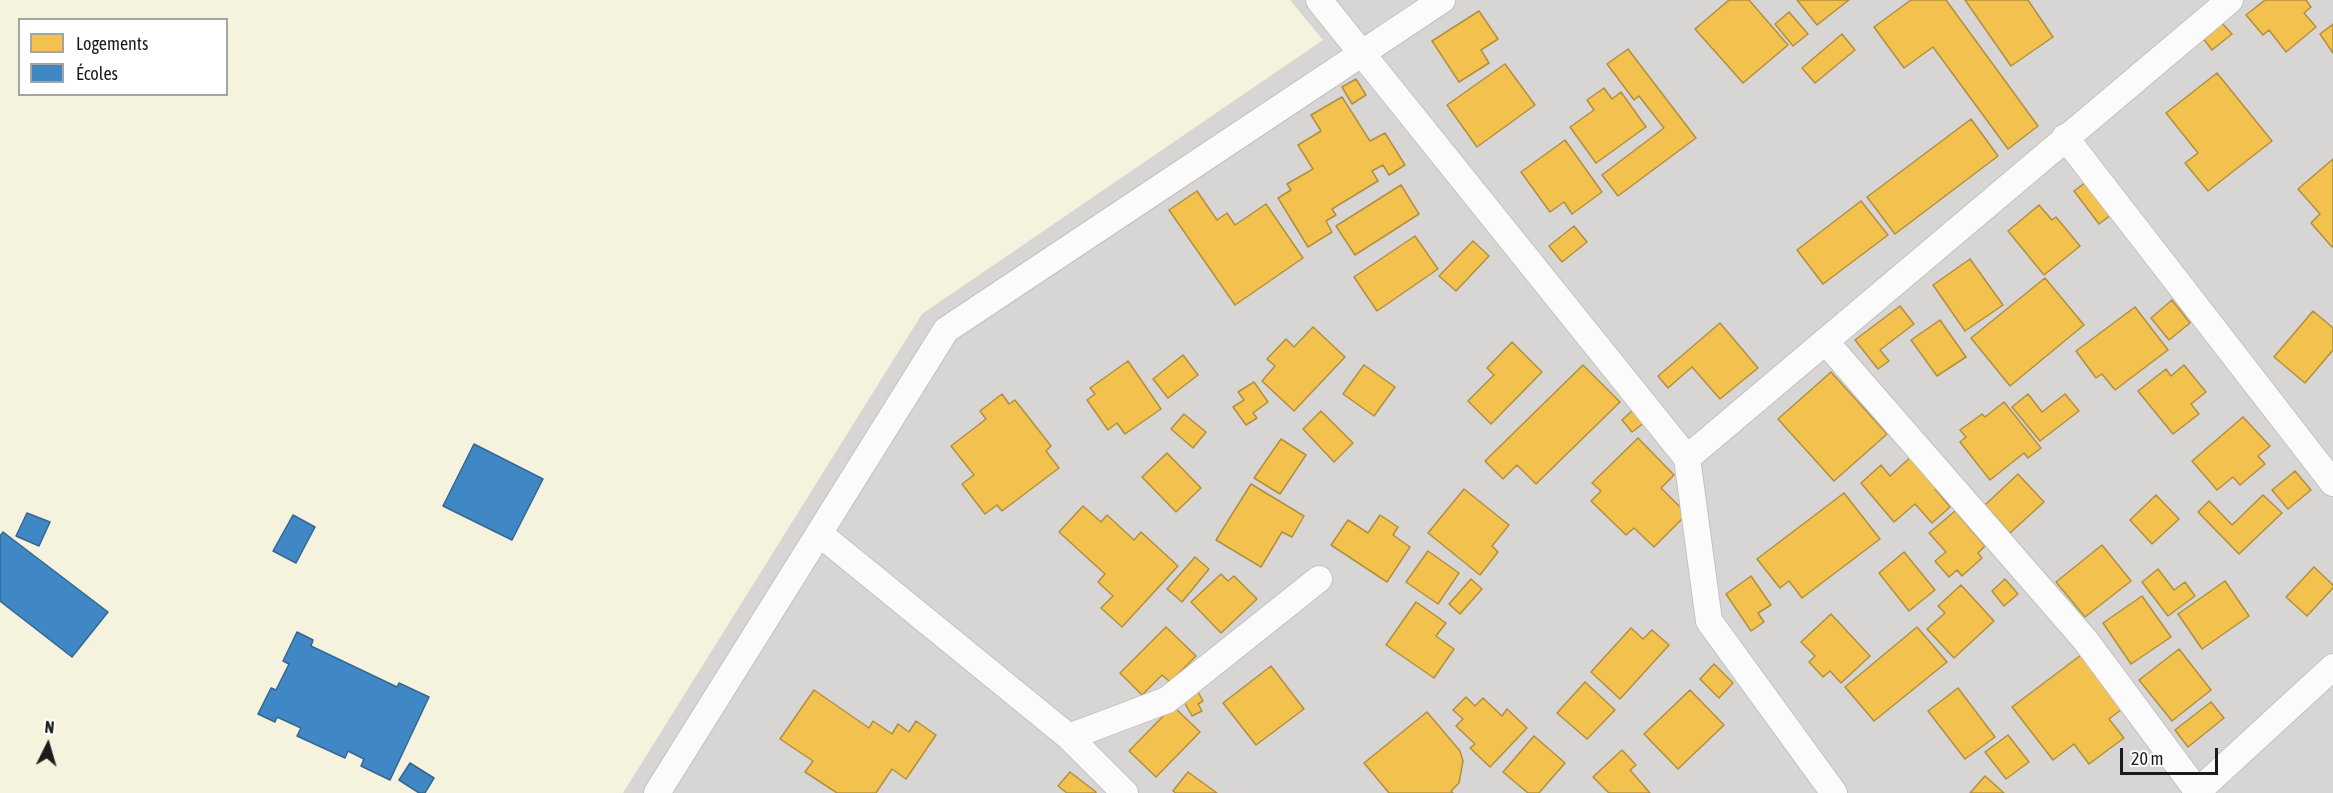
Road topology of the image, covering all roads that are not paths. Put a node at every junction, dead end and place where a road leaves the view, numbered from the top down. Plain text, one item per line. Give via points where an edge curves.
1 (1319, 0) edge
2 (1442, 0) edge
3 (2230, 0) edge
4 (1362, 53) junction
5 (2065, 137) junction
6 (1825, 341) junction
7 (1687, 458) junction
8 (2333, 483) edge
9 (820, 534) junction
10 (1319, 579) dead end
11 (2333, 667) edge
12 (1069, 737) junction
13 (2197, 792) edge
14 (657, 793) edge
15 (1125, 793) edge
16 (1834, 793) edge

1 - 4 street
2 - 4 street
3 - 5 street
4 - 7 street
4 - 9 street via 946,330
5 - 6 street
5 - 8 street
6 - 7 street
6 - 13 street via 2086,641
7 - 16 street via 1709,621
9 - 12 street
9 - 14 street
10 - 12 street via 1167,700
11 - 13 street
12 - 15 street

